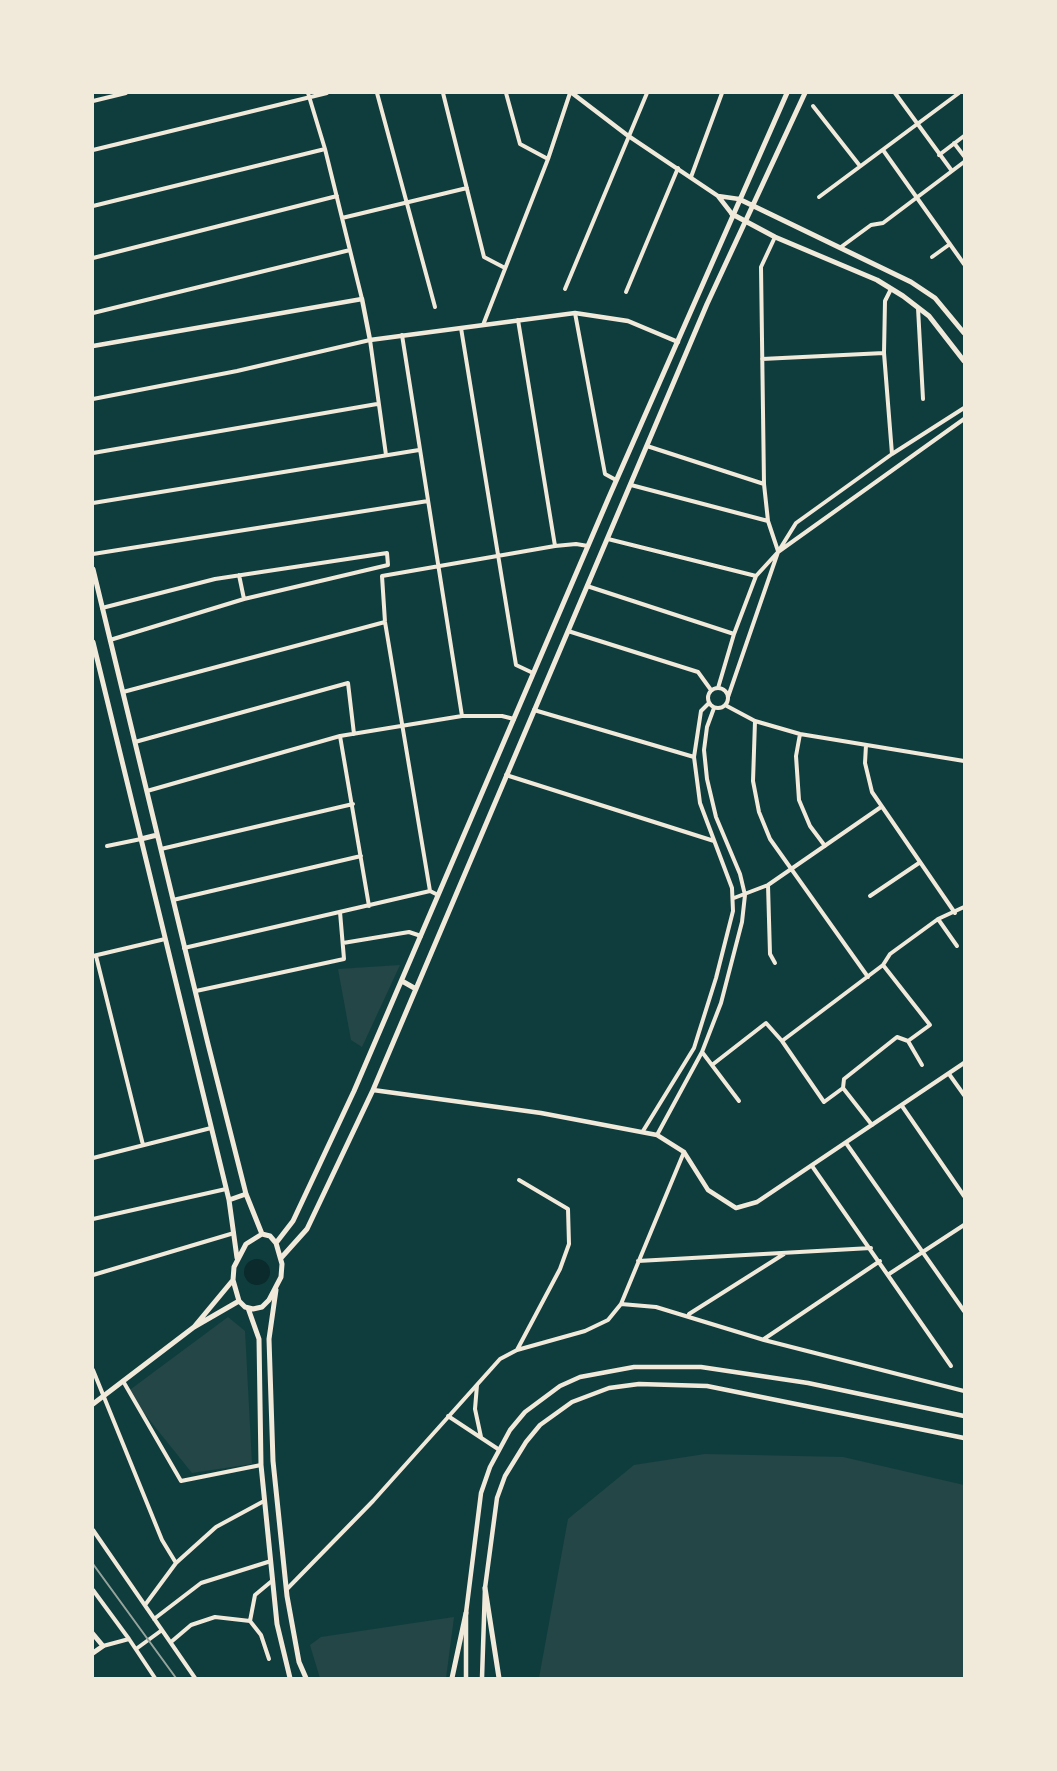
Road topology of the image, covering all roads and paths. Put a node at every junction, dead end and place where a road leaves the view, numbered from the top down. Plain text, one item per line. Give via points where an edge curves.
1 (126, 93) edge
2 (327, 93) edge
3 (377, 93) edge
4 (443, 93) edge
5 (506, 93) edge
6 (571, 93) edge
7 (647, 93) edge
8 (722, 93) edge
9 (787, 93) edge
10 (805, 93) edge
11 (895, 93) edge
12 (959, 93) edge
13 (308, 95) edge
14 (93, 101) edge
15 (813, 106) dead end
16 (916, 125) junction
17 (627, 135) junction
18 (964, 136) edge
19 (954, 143) junction
20 (325, 149) junction
21 (93, 150) edge
22 (883, 150) junction
23 (939, 155) junction
24 (964, 156) edge
25 (548, 159) junction
26 (964, 162) edge
27 (861, 166) junction
28 (678, 168) junction
29 (952, 171) junction
30 (691, 177) junction
31 (466, 188) junction
32 (337, 196) junction
33 (718, 196) junction
34 (819, 197) dead end
35 (916, 198) junction
36 (739, 199) junction
37 (406, 201) junction
38 (93, 206) edge
39 (754, 207) junction
40 (732, 214) junction
41 (342, 218) junction
42 (747, 223) junction
43 (775, 237) junction
44 (950, 244) junction
45 (840, 247) junction
46 (350, 250) junction
47 (932, 257) dead end
48 (93, 258) edge
49 (964, 264) edge
50 (505, 268) junction
51 (891, 288) junction
52 (565, 289) dead end
53 (626, 292) dead end
54 (362, 299) junction
55 (435, 307) dead end
56 (918, 307) junction
57 (93, 313) edge
58 (575, 313) junction
59 (518, 320) junction
60 (483, 325) junction
61 (461, 328) junction
62 (964, 333) edge
63 (402, 335) junction
64 (370, 340) junction
65 (678, 342) junction
66 (93, 346) edge
67 (884, 353) junction
68 (762, 359) junction
69 (964, 361) edge
70 (93, 399) edge
71 (923, 399) dead end
72 (377, 404) junction
73 (964, 408) edge
74 (964, 419) edge
75 (647, 446) junction
76 (419, 450) junction
77 (93, 453) edge
78 (892, 454) junction
79 (386, 455) junction
80 (616, 480) junction
81 (764, 484) junction
82 (631, 485) junction
83 (428, 501) junction
84 (93, 503) edge
85 (768, 520) junction
86 (608, 539) junction
87 (555, 546) junction
88 (588, 546) junction
89 (778, 552) junction
90 (93, 554) edge
91 (500, 556) junction
92 (439, 564) junction
93 (93, 569) edge
94 (239, 575) junction
95 (756, 576) junction
96 (587, 586) junction
97 (244, 599) junction
98 (102, 608) junction
99 (385, 622) junction
100 (568, 631) junction
101 (734, 634) junction
102 (110, 640) junction
103 (93, 642) edge
104 (533, 673) junction
105 (718, 688) junction
106 (711, 690) junction
107 (123, 692) junction
108 (728, 696) junction
109 (709, 703) junction
110 (725, 705) junction
111 (714, 708) junction
112 (533, 710) junction
113 (462, 716) junction
114 (514, 719) junction
115 (755, 721) junction
116 (404, 724) junction
117 (354, 734) junction
118 (800, 734) junction
119 (340, 736) junction
120 (135, 742) junction
121 (867, 745) junction
122 (694, 757) junction
123 (964, 761) edge
124 (506, 775) junction
125 (147, 791) junction
126 (353, 804) junction
127 (881, 807) junction
128 (157, 835) junction
129 (141, 839) junction
130 (714, 841) junction
131 (460, 845) junction
132 (107, 846) dead end
133 (825, 846) junction
134 (160, 849) junction
135 (474, 852) junction
136 (361, 856) junction
137 (919, 863) junction
138 (792, 868) junction
139 (768, 885) junction
140 (430, 891) junction
141 (438, 895) junction
142 (745, 895) junction
143 (870, 896) dead end
144 (734, 898) junction
145 (173, 900) junction
146 (369, 906) junction
147 (964, 908) edge
148 (340, 912) junction
149 (956, 913) junction
150 (938, 919) junction
151 (421, 936) junction
152 (165, 939) junction
153 (344, 943) junction
154 (957, 946) dead end
155 (184, 948) junction
156 (94, 956) edge
157 (775, 963) dead end
158 (883, 965) junction
159 (868, 977) junction
160 (402, 981) junction
161 (416, 989) junction
162 (195, 991) junction
163 (782, 1041) junction
164 (908, 1041) junction
165 (702, 1053) junction
166 (964, 1063) edge
167 (712, 1065) junction
168 (922, 1065) dead end
169 (949, 1074) junction
170 (843, 1088) junction
171 (373, 1090) junction
172 (964, 1095) edge
173 (739, 1101) dead end
174 (902, 1106) junction
175 (872, 1126) junction
176 (211, 1128) junction
177 (643, 1131) junction
178 (657, 1135) junction
179 (846, 1143) junction
180 (143, 1145) junction
181 (684, 1152) junction
182 (93, 1158) edge
183 (812, 1166) junction
184 (519, 1180) dead end
185 (226, 1189) junction
186 (246, 1194) junction
187 (964, 1196) edge
188 (229, 1200) junction
189 (93, 1219) edge
190 (293, 1221) junction
191 (964, 1225) edge
192 (307, 1229) junction
193 (234, 1233) junction
194 (262, 1234) junction
195 (276, 1242) junction
196 (871, 1248) junction
197 (922, 1252) junction
198 (784, 1253) junction
199 (237, 1258) junction
200 (281, 1258) junction
201 (880, 1261) junction
202 (638, 1262) junction
203 (889, 1274) junction
204 (93, 1275) edge
205 (233, 1280) junction
206 (276, 1290) junction
207 (238, 1301) junction
208 (621, 1304) junction
209 (249, 1308) junction
210 (964, 1311) edge
211 (688, 1315) junction
212 (194, 1327) junction
213 (764, 1340) junction
214 (517, 1350) junction
215 (951, 1366) dead end
216 (93, 1370) edge
217 (123, 1381) junction
218 (477, 1384) junction
219 (964, 1391) edge
220 (105, 1395) junction
221 (93, 1404) edge
222 (448, 1416) junction
223 (964, 1416) edge
224 (481, 1437) junction
225 (964, 1438) edge
226 (498, 1449) junction
227 (261, 1465) junction
228 (265, 1501) junction
229 (93, 1530) edge
230 (271, 1561) junction
231 (176, 1563) junction
232 (273, 1580) junction
233 (485, 1588) junction
234 (287, 1589) junction
235 (93, 1590) edge
236 (145, 1605) junction
237 (466, 1613) junction
238 (154, 1619) junction
239 (250, 1621) junction
240 (162, 1630) junction
241 (93, 1634) edge
242 (129, 1640) junction
243 (171, 1642) junction
244 (103, 1646) junction
245 (136, 1649) junction
246 (93, 1653) edge
247 (269, 1659) dead end
248 (155, 1678) edge
249 (195, 1678) edge
250 (290, 1678) edge
251 (306, 1678) edge
252 (452, 1678) edge
253 (466, 1678) edge
254 (482, 1678) edge
255 (499, 1678) edge

1 - 14 street
2 - 13 street
3 - 37 street
4 - 31 street
5 - 25 street via 519,144
6 - 17 street
6 - 25 street
7 - 17 street
8 - 30 street
9 - 36 main road
10 - 39 main road
11 - 16 street
12 - 16 street
13 - 20 street
13 - 21 street
15 - 27 street
16 - 22 street
16 - 23 street
17 - 28 street
17 - 52 street
18 - 19 street
19 - 23 street
19 - 24 street
20 - 32 street
20 - 38 street
22 - 27 street
22 - 35 street
23 - 29 street
25 - 50 street
26 - 29 street
27 - 34 street
28 - 30 street
28 - 53 street
29 - 35 street
30 - 33 street
31 - 37 street
31 - 50 street via 484,257
32 - 41 street
32 - 48 street
33 - 36 street
33 - 40 street
35 - 44 street
35 - 45 street via 883,223 871,225
36 - 39 main road
36 - 40 main road
37 - 41 street
37 - 55 street
39 - 42 main road
39 - 45 main road
40 - 42 main road
40 - 65 main road
41 - 46 street
42 - 43 main road
42 - 75 main road via 707,304
43 - 51 main road
43 - 68 street via 761,267
44 - 47 street
44 - 49 street
45 - 62 main road via 890,270 935,298
46 - 54 street
46 - 57 street
50 - 60 street
51 - 56 main road
51 - 67 street via 885,301
54 - 64 street
54 - 66 street
56 - 69 main road
56 - 71 street
58 - 59 street
58 - 65 street via 628,321
58 - 80 street via 605,474
59 - 60 street
59 - 87 street
60 - 61 street
61 - 63 street
61 - 91 street
63 - 64 street
63 - 76 street
64 - 70 street
64 - 72 street
65 - 80 main road
67 - 68 street
67 - 78 street
68 - 81 street
72 - 77 street
72 - 79 street
73 - 78 street
74 - 89 street
75 - 81 street
75 - 82 main road
76 - 79 street
76 - 83 street
78 - 89 street via 796,523
79 - 84 street
80 - 88 main road
81 - 85 street
82 - 85 street
82 - 86 main road
83 - 90 street
83 - 92 street
85 - 89 street
86 - 95 street
86 - 96 main road
87 - 88 street
87 - 91 street
88 - 104 main road
89 - 95 street
89 - 108 street
91 - 92 street
91 - 104 street via 516,665
92 - 99 street via 382,576
92 - 113 street
93 - 98 main road
94 - 97 street
94 - 97 street via 387,553 388,565
94 - 98 street
95 - 101 street
96 - 100 main road
96 - 101 street
97 - 102 street
98 - 102 main road
99 - 107 street
99 - 116 street
100 - 106 street via 698,672
100 - 112 main road
101 - 105 street
102 - 107 main road
103 - 129 main road
104 - 114 main road
105 - 106 street
105 - 108 street
106 - 109 street
107 - 120 main road
108 - 110 street
109 - 111 street
109 - 122 street via 701,711
110 - 111 street
110 - 115 street
111 - 142 street via 704,750 707,779 716,817
112 - 122 street
112 - 124 main road
113 - 114 street
113 - 116 street
114 - 131 main road
115 - 118 street
115 - 138 street via 753,781 759,812 770,839
116 - 117 street
116 - 140 street
117 - 119 street
117 - 120 street via 348,683
118 - 121 street
118 - 133 street via 796,756 799,800 810,826
119 - 125 street
119 - 126 street
120 - 125 main road
121 - 123 street
121 - 127 street via 868,781
122 - 130 street via 700,803
124 - 130 street
124 - 135 main road
125 - 128 main road
126 - 134 street
126 - 136 street
127 - 133 street
127 - 137 street
128 - 129 main road
128 - 134 main road
129 - 132 street
129 - 152 main road
130 - 144 street
131 - 135 main road
131 - 141 main road
133 - 138 street
134 - 145 main road
135 - 161 main road
136 - 145 street
136 - 146 street
137 - 143 street
137 - 149 street
138 - 139 street
138 - 159 street
139 - 142 street
139 - 157 street via 770,954
140 - 141 street
140 - 146 street
141 - 151 main road
142 - 144 street
142 - 165 street via 735,954
144 - 177 street via 716,978 694,1048
145 - 155 main road
146 - 148 street
147 - 149 street
148 - 153 street
148 - 155 street
149 - 150 street
150 - 154 street
150 - 158 street via 890,954
151 - 153 street via 409,932
151 - 160 main road
152 - 156 street
152 - 176 main road
153 - 162 street via 344,959
155 - 162 main road
156 - 180 street
158 - 159 street
158 - 164 street via 930,1025
159 - 163 street
160 - 161 main road
160 - 190 main road
161 - 171 main road
162 - 186 main road
163 - 167 street via 766,1023
163 - 170 street via 824,1102
164 - 168 street
164 - 170 street via 897,1037 844,1079
165 - 167 street
165 - 178 street
166 - 169 street
167 - 173 street
169 - 172 street
169 - 174 street
170 - 175 street
171 - 177 street
171 - 192 main road
174 - 175 street
174 - 187 street
175 - 179 street
176 - 180 street
176 - 185 main road
177 - 178 street
178 - 181 street
179 - 183 street
179 - 197 street
180 - 182 street
181 - 183 street via 708,1190 736,1208 757,1202
181 - 202 street
183 - 196 street
184 - 214 street via 568,1209 569,1244
185 - 188 main road
185 - 189 street
186 - 188 main road
186 - 194 main road
188 - 193 main road
190 - 192 main road
190 - 195 main road
191 - 197 street
192 - 200 main road
193 - 199 main road
193 - 204 street
194 - 195 main road
194 - 199 main road via 246,1244
195 - 200 main road
196 - 198 street
196 - 201 street
197 - 203 street
197 - 210 street
198 - 202 street
198 - 211 street
199 - 205 main road
200 - 206 main road
201 - 203 street
201 - 213 street
202 - 208 street
203 - 215 street
205 - 207 main road
205 - 212 main road
206 - 209 main road via 262,1307
206 - 234 main road via 269,1375 273,1461
207 - 209 main road
207 - 212 main road
208 - 211 street
208 - 214 street via 598,1326
209 - 227 main road via 259,1339
211 - 213 street
212 - 217 main road
213 - 219 street
214 - 218 street via 500,1359
216 - 220 street
217 - 220 main road
217 - 227 street via 181,1481
218 - 222 street
218 - 224 street via 475,1409
220 - 221 main road
220 - 231 street via 162,1540
222 - 224 street
222 - 234 street via 366,1509
223 - 226 street via 751,1373 701,1367 634,1366 580,1377 560,1386 525,1412
224 - 226 street
225 - 233 street via 707,1386 670,1383 609,1388 557,1412 540,1425 515,1457 497,1497
226 - 237 street via 481,1493
227 - 228 main road
228 - 230 main road
228 - 231 street via 216,1527
229 - 236 street
230 - 232 main road
230 - 238 street via 201,1583
231 - 236 street
232 - 239 street via 255,1595
232 - 250 main road via 281,1649
233 - 254 street
233 - 255 main road
234 - 251 main road via 299,1662
235 - 242 street
236 - 238 street
237 - 252 main road
237 - 253 street
238 - 240 street
239 - 243 street via 215,1617 191,1625
239 - 247 street via 261,1635
240 - 243 street
240 - 245 street
241 - 244 main road
242 - 244 street
242 - 245 street
243 - 249 street
244 - 246 main road
245 - 248 street

